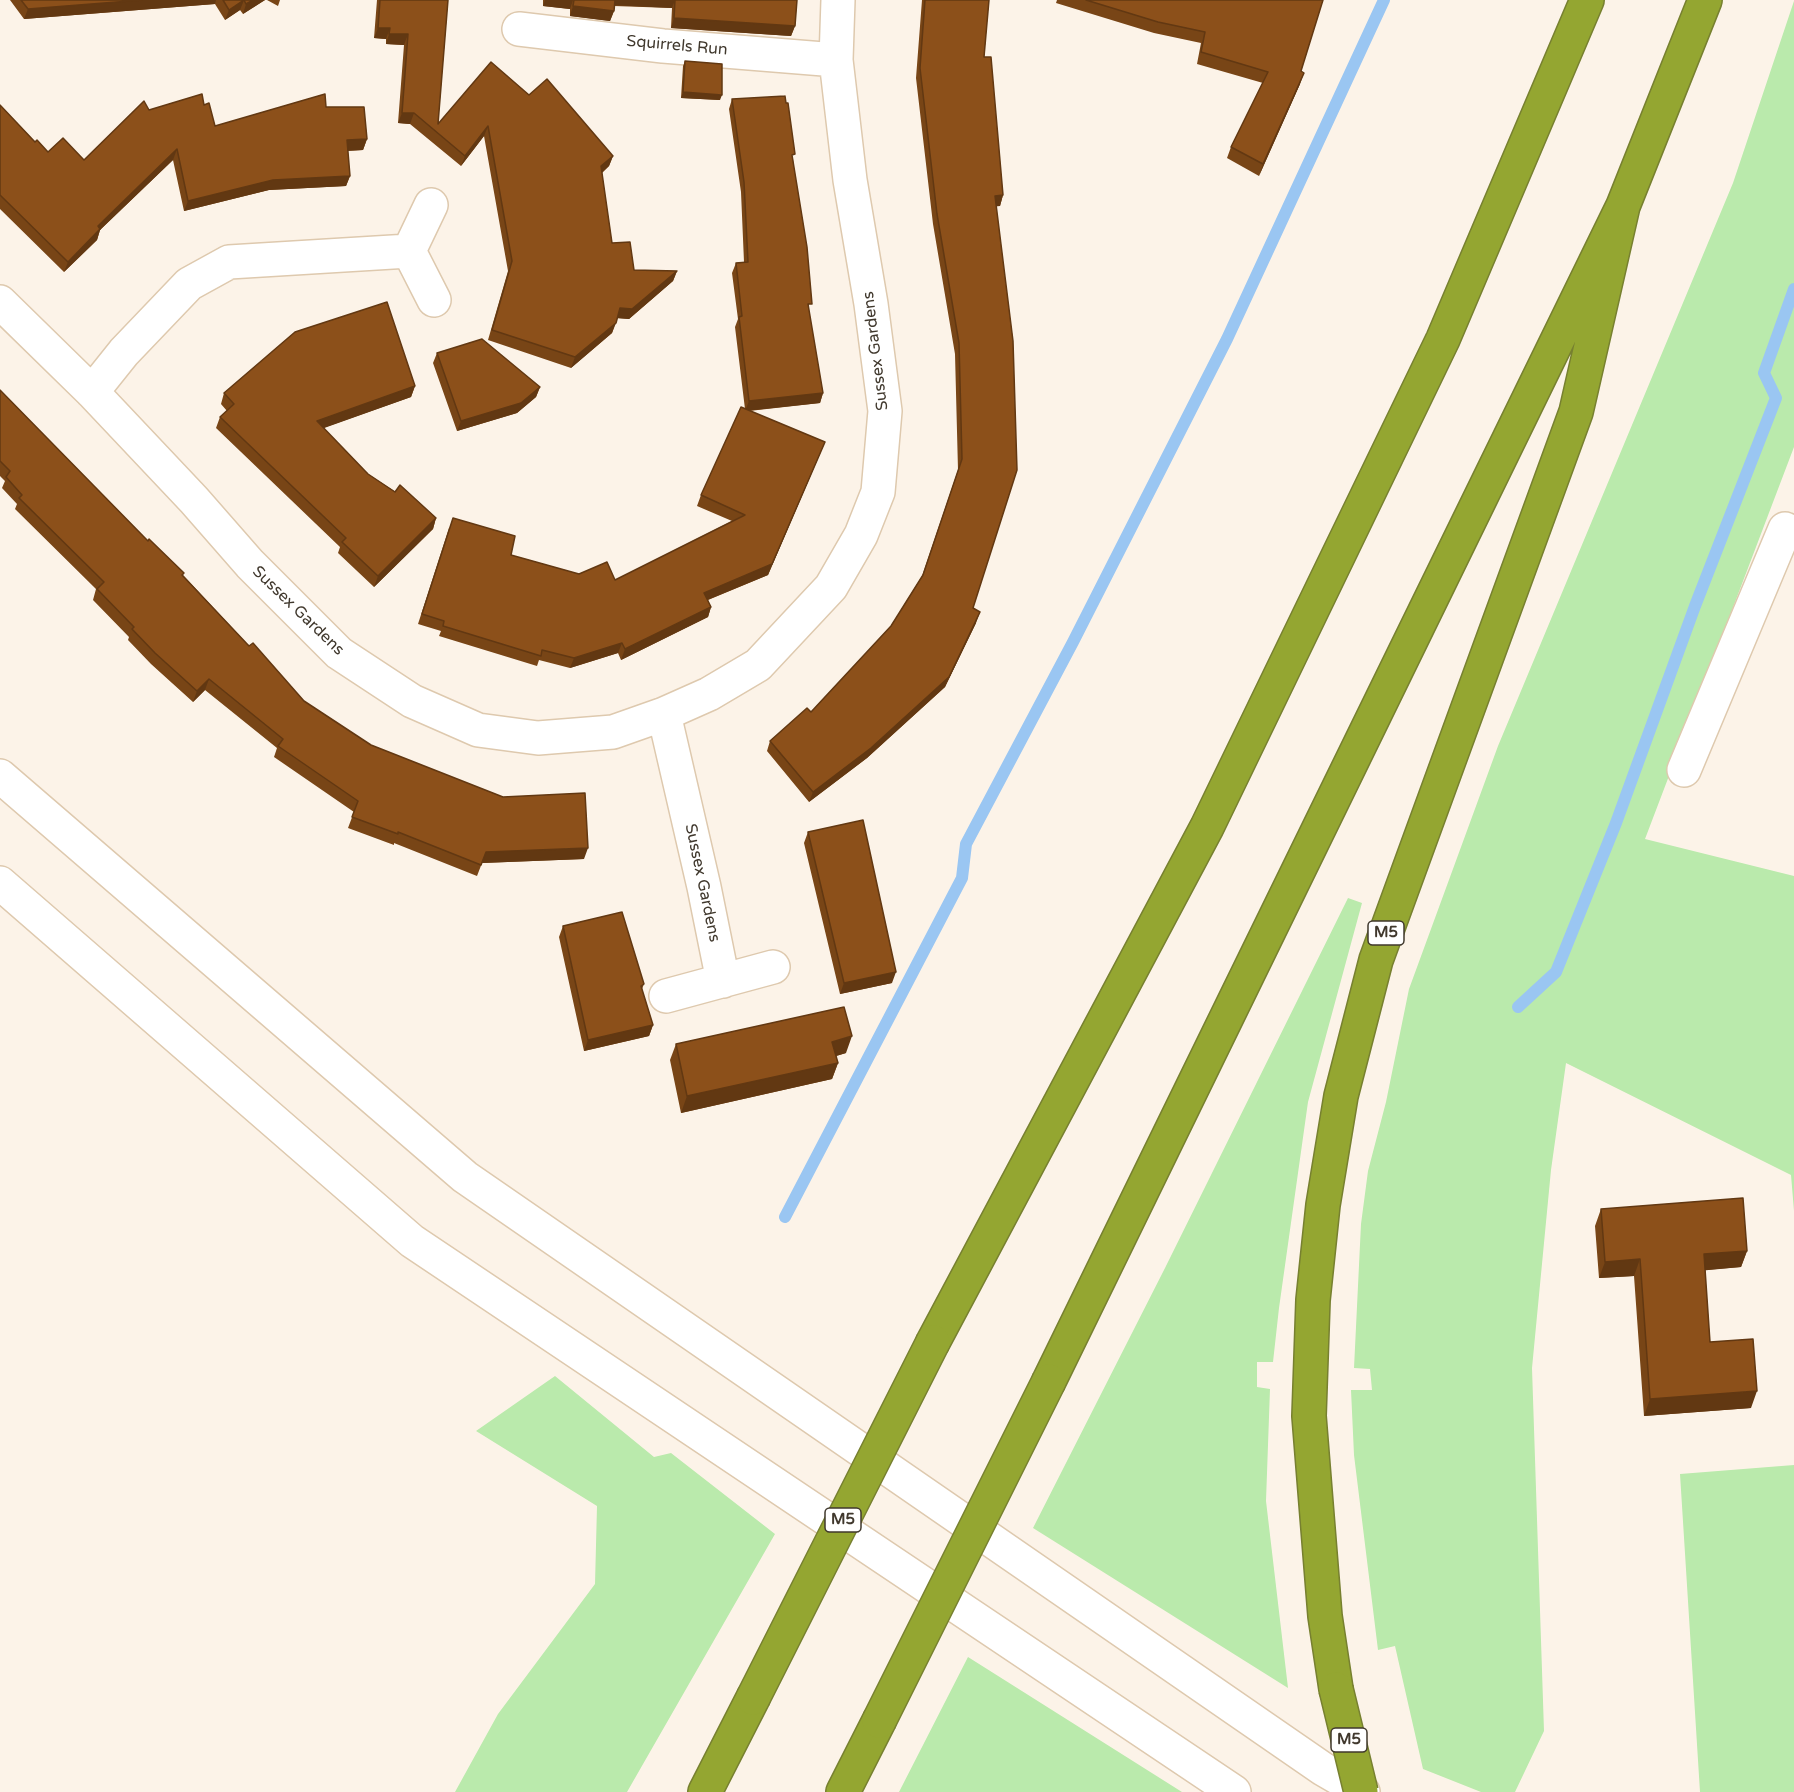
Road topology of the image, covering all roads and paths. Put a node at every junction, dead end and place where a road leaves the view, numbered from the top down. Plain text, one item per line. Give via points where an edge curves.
1 (838, 0) edge
2 (1587, 0) edge
3 (1705, 0) edge
4 (519, 29) dead end
5 (836, 60) junction
6 (431, 205) dead end
7 (1623, 206) junction
8 (409, 251) junction
9 (434, 300) dead end
10 (0, 302) edge
11 (92, 392) junction
12 (1789, 531) edge
13 (664, 714) junction
14 (1684, 770) dead end
15 (0, 776) edge
16 (0, 883) edge
17 (773, 967) dead end
18 (723, 981) junction
19 (666, 996) dead end
20 (705, 1792) edge
21 (843, 1792) edge
22 (1234, 1792) edge
23 (1362, 1792) edge

1 - 5 street, Sussex Gardens
2 - 20 highway, M5, bridge via 1443,339 1217,806 933,1342
3 - 7 highway, M5
4 - 5 street, Squirrels Run
5 - 13 street, Sussex Gardens via 885,411 878,492 861,536 831,587 758,665 709,694
6 - 8 street
7 - 21 highway, M5, bridge via 1049,1381
7 - 23 highway, M5, bridge via 1576,412 1376,960 1341,1096 1323,1205 1313,1300 1309,1416 1325,1616 1336,1689
8 - 9 street
8 - 11 street via 229,262 189,284
10 - 11 street, Sussex Gardens
11 - 13 street, Sussex Gardens via 250,564 339,653 412,701 478,730 538,738 613,732
12 - 14 street
13 - 18 street, Sussex Gardens
15 - 23 street via 465,1177
16 - 22 street via 412,1241
17 - 18 street
18 - 19 street

